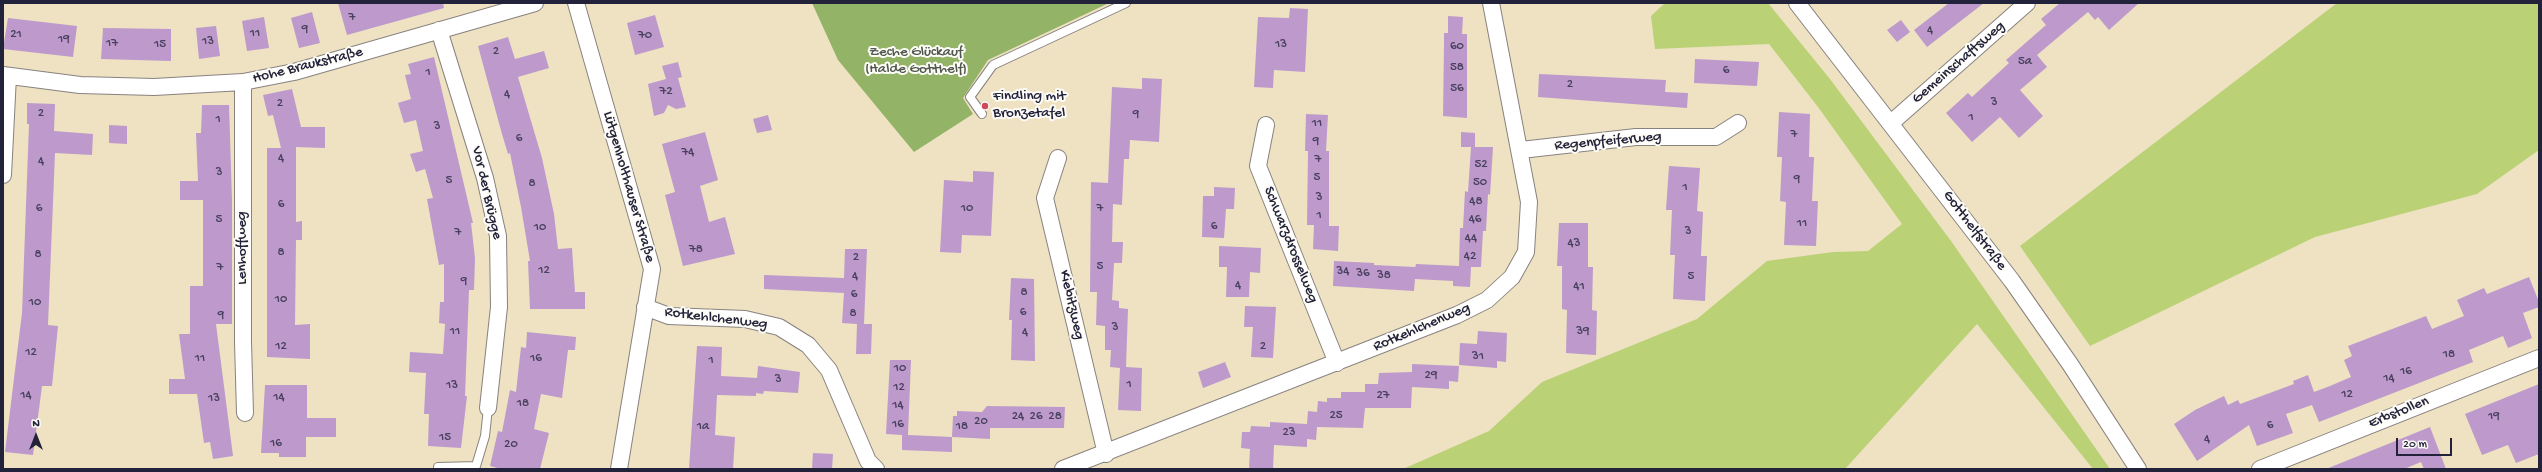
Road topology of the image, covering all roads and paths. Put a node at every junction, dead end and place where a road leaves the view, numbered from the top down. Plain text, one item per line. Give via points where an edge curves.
1 (535, 3) edge
2 (576, 3) edge
3 (1126, 3) edge
4 (1491, 3) edge
5 (1797, 3) edge
6 (2027, 3) edge
7 (439, 30) junction
8 (5, 76) edge
9 (243, 82) junction
10 (982, 114) dead end
11 (1738, 123) dead end
12 (1891, 123) junction
13 (1266, 125) dead end
14 (1521, 150) junction
15 (1058, 158) dead end
16 (3, 175) edge
17 (645, 307) junction
18 (2539, 358) edge
19 (1337, 363) junction
20 (488, 408) joint
21 (245, 413) dead end
22 (1106, 454) junction
23 (438, 467) dead end
24 (619, 469) edge
25 (876, 469) edge
26 (1063, 469) edge
27 (2138, 469) edge
28 (2260, 469) edge

1 - 7 street, Hohe Braukstraße
2 - 17 street, Lütgenholthauser Straße via 652,269
3 - 10 lane via 993,65 970,97
4 - 14 street, Rotkehlchenweg
5 - 12 street, Gotthelfstraße
6 - 12 street, Gemeinschaftsweg
7 - 9 street, Hohe Braukstraße via 294,72
7 - 20 street, Vor der Brügge via 485,178 498,236 499,306
8 - 9 street, Hohe Braukstraße via 80,84 154,87
8 - 16 street
9 - 21 street, Lenhoffweg
11 - 14 street, Regenpfeiferweg via 1716,137 1636,137
12 - 27 street, Gotthelfstraße via 2012,281
13 - 19 street, Schwarzdrosselweg via 1258,166
14 - 19 street, Rotkehlchenweg via 1529,202 1526,252 1512,277 1487,300 1457,315
15 - 22 street, Kiebitzweg via 1045,198
17 - 24 street, Lütgenholthauser Straße
17 - 25 street, Rotkehlchenweg via 669,316 745,319 779,327 808,346 829,370 868,460
18 - 28 street, Erbstollen
19 - 22 street, Rotkehlchenweg
20 - 23 lane via 485,436 476,466
22 - 26 street, Rotkehlchenweg

